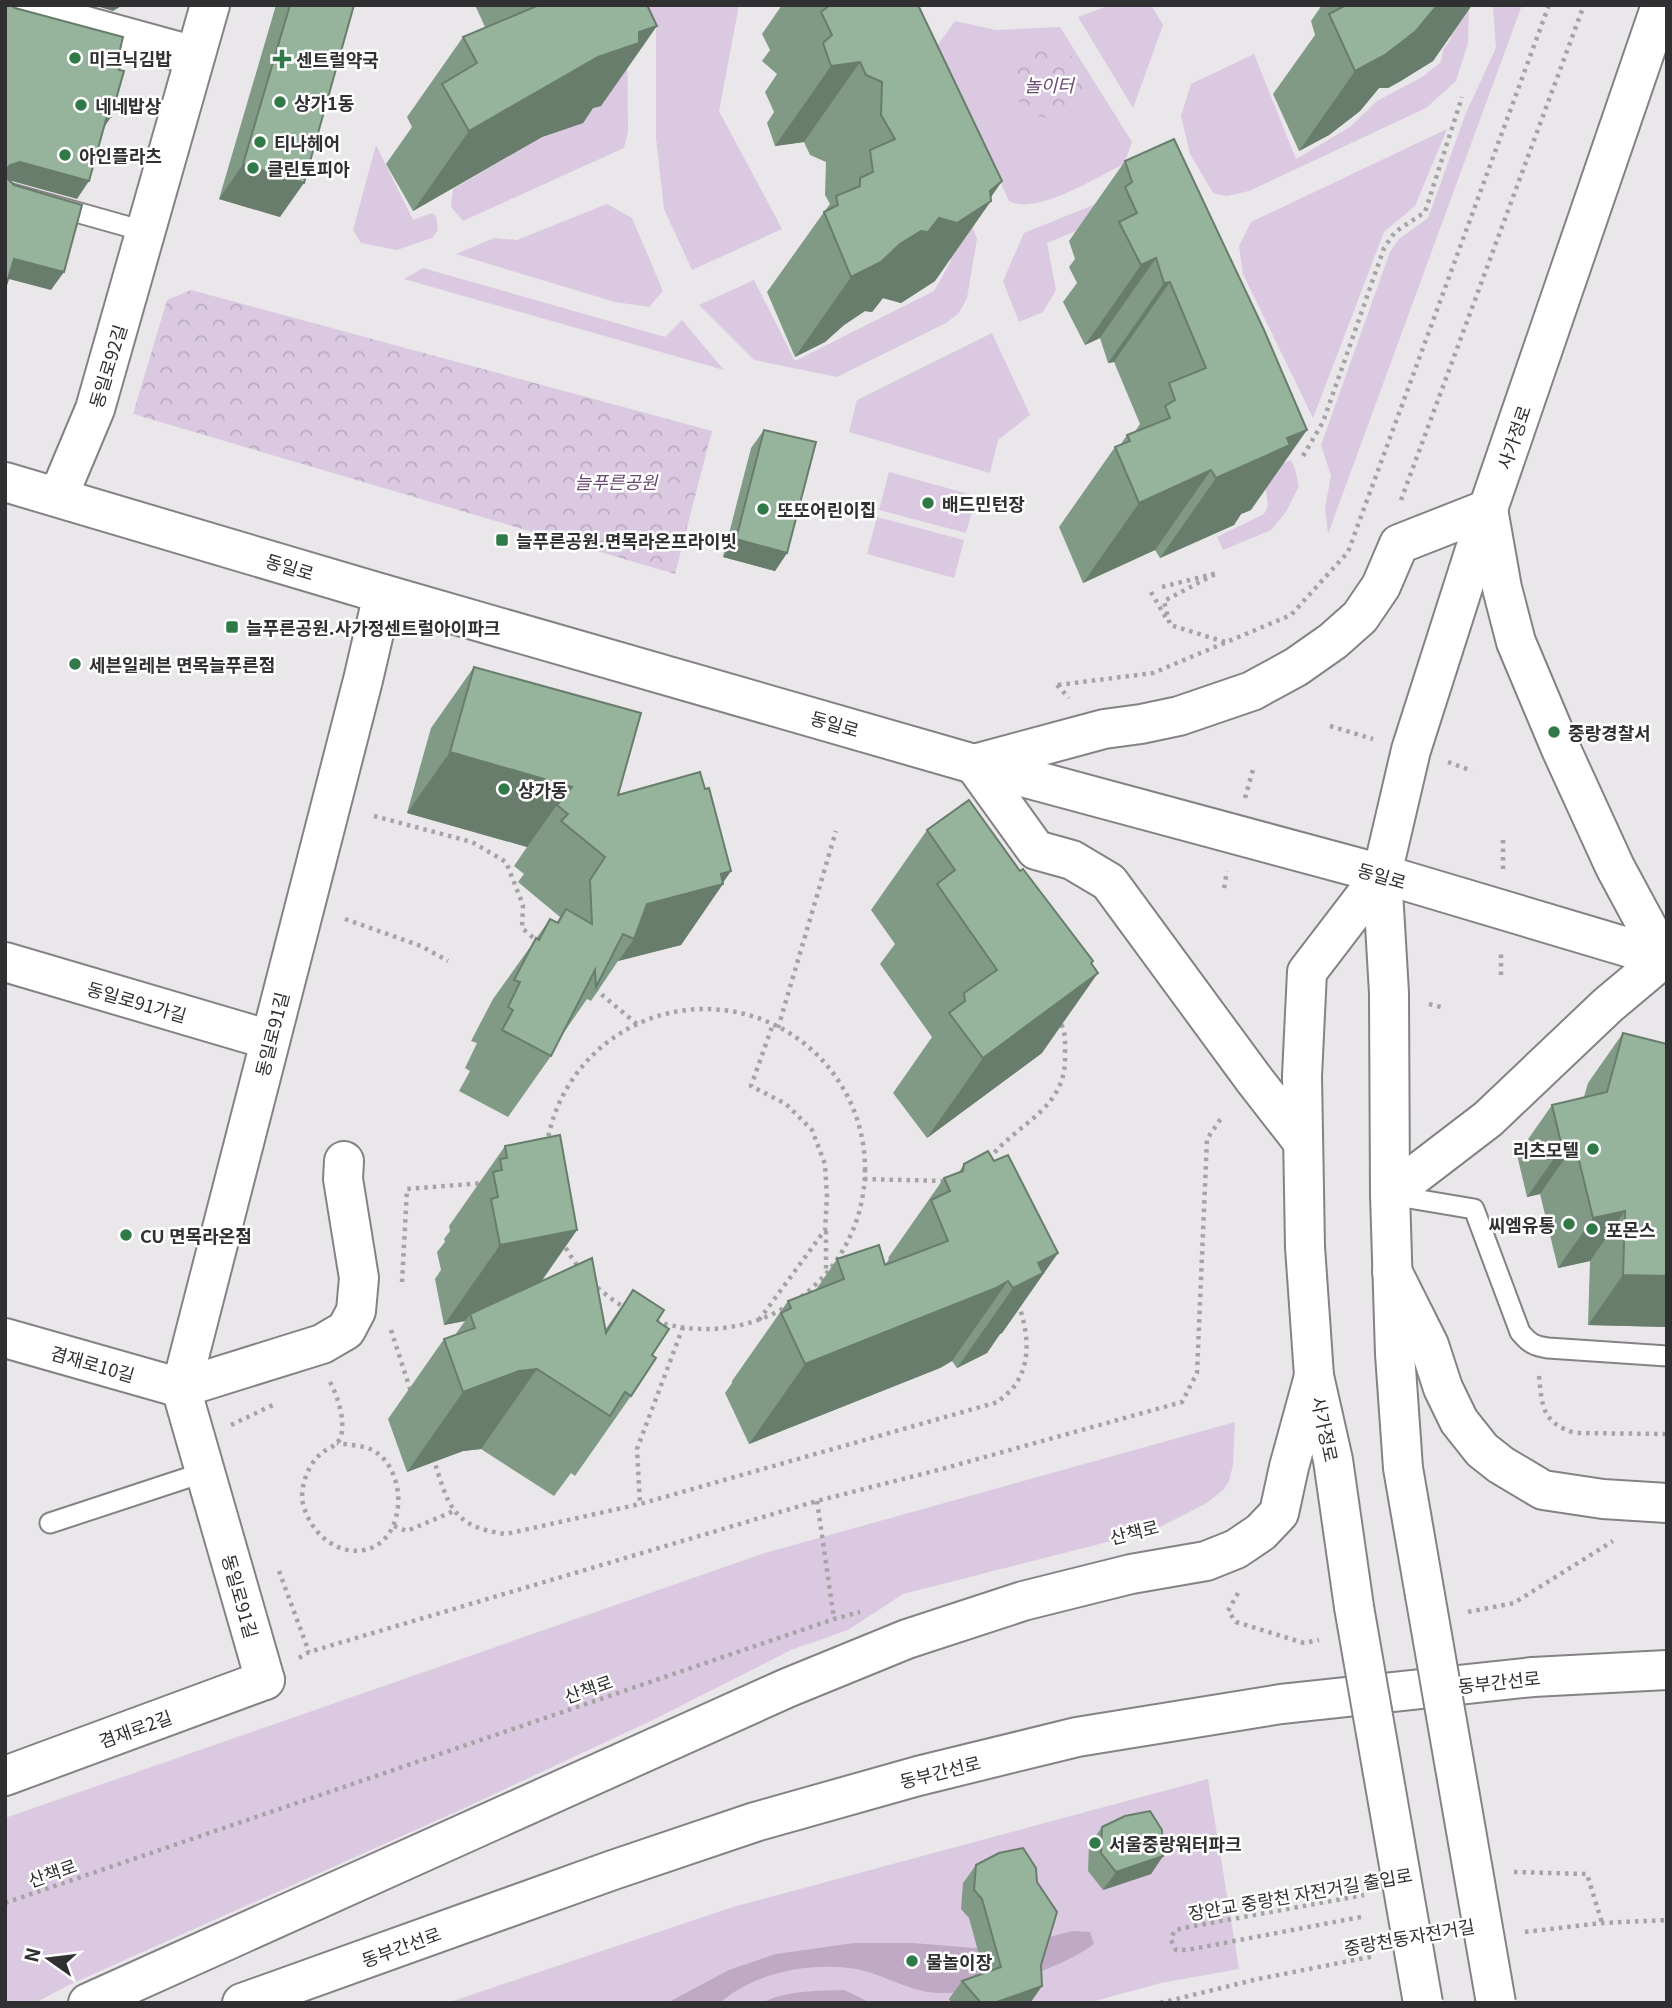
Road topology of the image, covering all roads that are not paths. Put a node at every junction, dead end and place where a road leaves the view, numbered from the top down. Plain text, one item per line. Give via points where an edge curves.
1 (9, 5) edge
2 (210, 5) edge
3 (1661, 5) edge
4 (195, 56) junction
5 (5, 192) edge
6 (146, 232) junction
7 (5, 482) edge
8 (58, 497) junction
9 (1488, 509) junction
10 (383, 594) junction
11 (974, 764) junction
12 (1382, 874) junction
13 (1665, 959) edge
14 (5, 962) edge
15 (270, 1040) junction
16 (1302, 1141) junction
17 (344, 1161) dead end
18 (1390, 1194) junction
19 (1392, 1270) junction
20 (5, 1338) edge
21 (1667, 1356) edge
22 (1314, 1376) junction
23 (181, 1388) junction
24 (205, 1472) junction
25 (1667, 1503) edge
26 (50, 1523) dead end
27 (1667, 1670) edge
28 (265, 1680) joint
29 (5, 1776) edge
30 (89, 2003) edge
31 (242, 2003) edge
32 (1423, 2003) edge
33 (1496, 2003) edge

1 - 4 main road
2 - 4 main road, 동일로92길
3 - 9 main road, 사가정로
4 - 6 main road, 동일로92길
5 - 6 lane
6 - 8 main road, 동일로92길 via 95,409
7 - 8 main road, 동일로
8 - 10 main road, 동일로
9 - 11 main road via 1399,544 1381,586 1360,617 1296,667 1252,691 1179,716 1104,729
9 - 12 main road, 사가정로 via 1411,750
9 - 13 main road via 1517,642 1615,867
10 - 11 main road, 동일로
10 - 15 main road, 동일로91길
11 - 12 main road, 동일로
11 - 16 main road via 1036,850 1072,860 1110,882
12 - 13 main road, 동일로
12 - 16 main road, 사가정로 via 1307,972
12 - 18 main road, 사가정로 via 1389,993
13 - 18 main road via 1608,1005 1488,1119
14 - 15 main road, 동일로91가길
15 - 23 main road, 동일로91길
16 - 22 main road, 사가정로
17 - 23 main road via 359,1278 356,1311 346,1329 322,1344
18 - 19 main road, 사가정로
18 - 21 lane via 1474,1209 1520,1332 1528,1342
19 - 25 main road via 1459,1421 1482,1450 1543,1490
19 - 33 main road, 사가정로, bridge via 1404,1468
20 - 23 main road, 겸재로10길
22 - 30 main road via 1279,1513 1236,1549 1206,1562 1131,1574 1023,1601 907,1639 787,1688
22 - 32 main road, 사가정로, bridge via 1333,1460
23 - 24 main road, 동일로91길
24 - 26 lane
24 - 28 main road, 동일로91길
27 - 31 main road, 동부간선로 via 1533,1676 1281,1704 1077,1737 755,1822
28 - 29 main road, 겸재로2길

